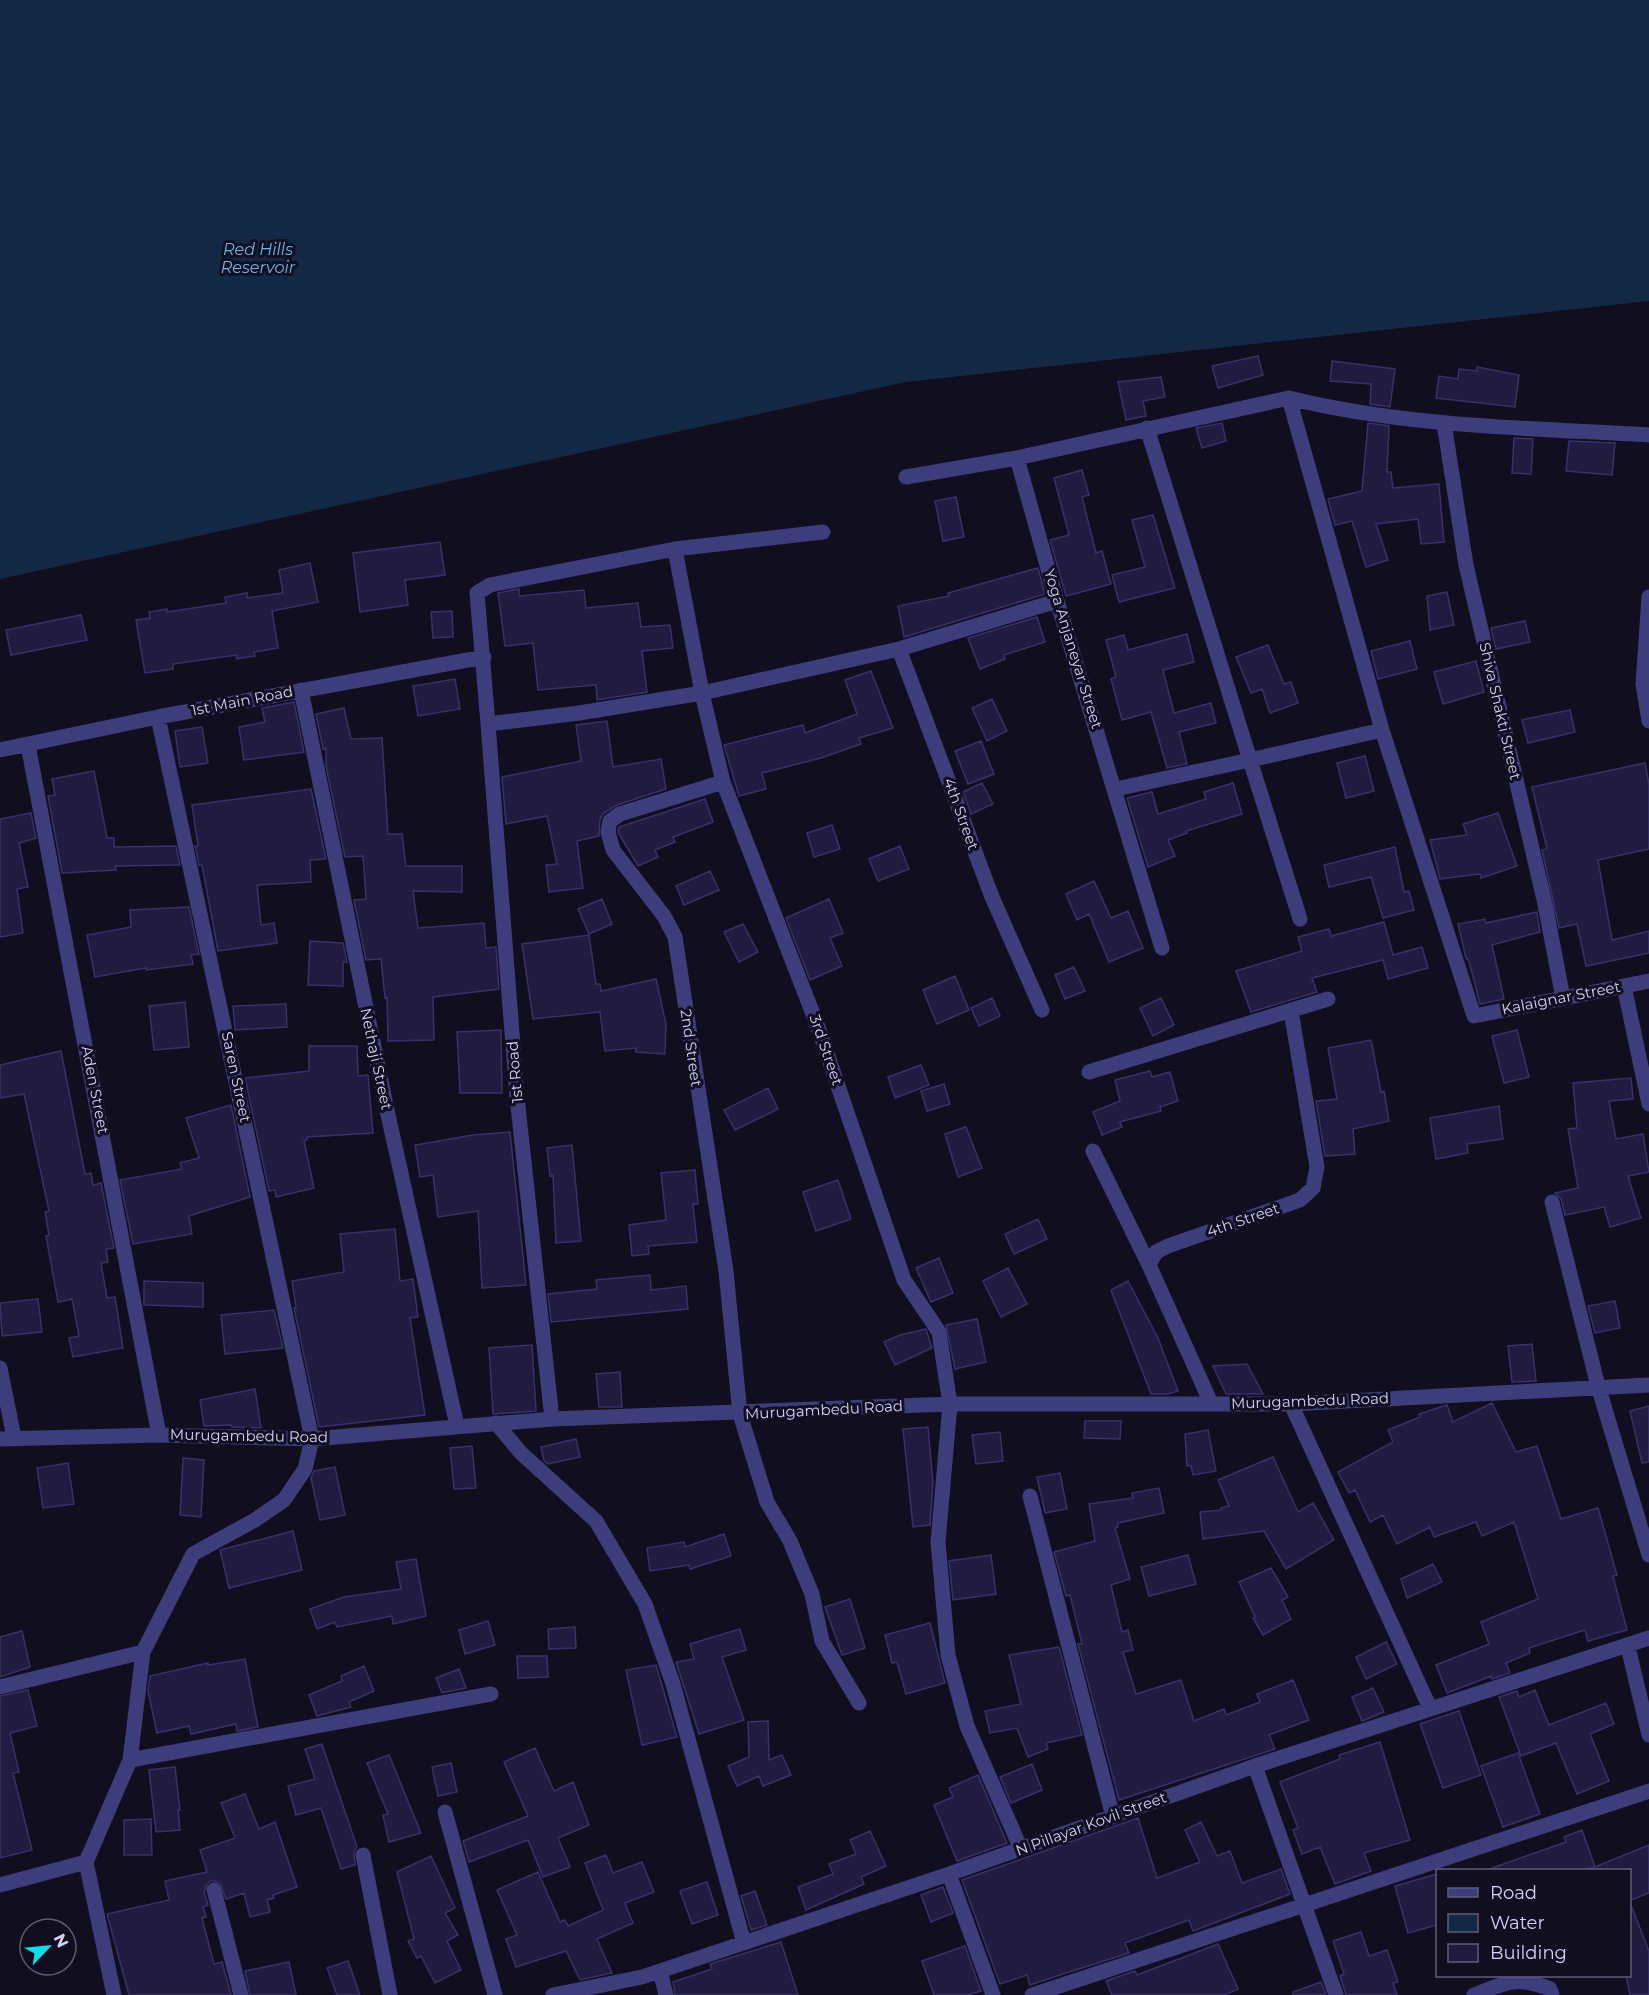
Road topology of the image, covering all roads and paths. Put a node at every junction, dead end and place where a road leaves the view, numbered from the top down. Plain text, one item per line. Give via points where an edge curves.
1 (1289, 398) junction
2 (1444, 423) junction
3 (1147, 428) junction
4 (1649, 435) edge
5 (1017, 458) junction
6 (906, 477) dead end
7 (823, 532) dead end
8 (675, 549) junction
9 (1649, 597) edge
10 (1057, 601) junction
11 (899, 649) junction
12 (484, 657) junction
13 (301, 690) junction
14 (702, 693) junction
15 (158, 717) junction
16 (1649, 721) edge
17 (488, 724) junction
18 (1382, 730) junction
19 (28, 745) junction
20 (0, 750) edge
21 (1250, 760) junction
22 (723, 782) junction
23 (1116, 789) junction
24 (1300, 919) dead end
25 (1162, 948) dead end
26 (1649, 981) edge
27 (1624, 986) junction
28 (1563, 998) junction
29 (1328, 999) dead end
30 (1042, 1010) dead end
31 (1291, 1011) junction
32 (1089, 1072) dead end
33 (1649, 1104) edge
34 (1093, 1151) dead end
35 (1552, 1202) dead end
36 (1149, 1265) junction
37 (0, 1368) edge
38 (1649, 1385) edge
39 (1598, 1386) junction
40 (1211, 1403) junction
41 (950, 1404) junction
42 (1291, 1404) junction
43 (740, 1414) junction
44 (552, 1419) junction
45 (496, 1423) junction
46 (457, 1426) junction
47 (159, 1435) junction
48 (7, 1438) edge
49 (312, 1438) junction
50 (1030, 1496) dead end
51 (1649, 1555) edge
52 (1649, 1638) edge
53 (1628, 1647) junction
54 (143, 1652) junction
55 (0, 1687) edge
56 (491, 1694) dead end
57 (859, 1702) dead end
58 (1430, 1708) junction
59 (1649, 1736) edge
60 (130, 1760) junction
61 (1255, 1766) junction
62 (1649, 1791) edge
63 (445, 1812) dead end
64 (1113, 1817) junction
65 (1021, 1849) junction
66 (363, 1855) dead end
67 (86, 1862) junction
68 (949, 1874) junction
69 (0, 1885) edge
70 (214, 1890) dead end
71 (1306, 1904) junction
72 (744, 1943) junction
73 (660, 1971) junction
74 (114, 1995) edge
75 (241, 1995) edge
76 (390, 1995) edge
77 (495, 1995) edge
78 (553, 1995) edge
79 (666, 1995) edge
80 (993, 1995) edge
81 (1032, 1995) edge
82 (1336, 1995) edge
83 (1474, 1995) edge
84 (1552, 1995) edge

1 - 2 street
1 - 3 street
1 - 18 street
2 - 4 street
2 - 28 street, Shiva Shakti Street via 1466,564
3 - 5 street
3 - 21 street
5 - 6 street
5 - 10 street, Yoga Anjaneyar Street
7 - 8 street
8 - 12 street, 1st Road via 483,588 477,593
8 - 14 street, 3rd Street
9 - 16 street via 1643,684
10 - 11 street
10 - 23 street, Yoga Anjaneyar Street
11 - 14 street
11 - 30 street, 4th Street via 992,897
12 - 13 street, 1st Main Road
12 - 17 street, 1st Road
13 - 15 street, 1st Main Road
13 - 46 street, Nethaji Street
14 - 17 street
14 - 22 street, 3rd Street
15 - 19 street, 1st Main Road
15 - 49 street, Saren Street
17 - 44 street, 1st Road via 517,1097
18 - 21 street
18 - 28 street, Kalaignar Street via 1474,1016
19 - 20 street, 1st Main Road
19 - 47 street, Aden Street
21 - 23 street
21 - 24 street
22 - 41 street, 3rd Street via 818,1027 904,1280 939,1332
22 - 43 street, 2nd Street via 620,814 610,821 608,832 613,850 664,916 675,937 726,1270
23 - 25 street, Yoga Anjaneyar Street
26 - 27 street, Kalaignar Street
27 - 28 street, Kalaignar Street
27 - 33 street
29 - 31 street
31 - 32 street
31 - 36 street, 4th Street via 1317,1167 1313,1188 1300,1200 1168,1246 1156,1252
34 - 36 street
35 - 39 street
36 - 40 street
37 - 48 street
38 - 39 street, Murugambedu Road
39 - 42 street, Murugambedu Road
39 - 51 street
40 - 41 street, Murugambedu Road
40 - 42 street, Murugambedu Road
41 - 43 street, Murugambedu Road
41 - 65 street, 3rd Street via 938,1542 948,1655 967,1726
42 - 58 street
43 - 44 street, Murugambedu Road
43 - 57 street, 2nd Street via 767,1502 790,1541 812,1594 822,1641
44 - 45 street, Murugambedu Road
45 - 46 street, Murugambedu Road
45 - 72 street via 521,1453 596,1521 645,1604 673,1684
46 - 49 street, Murugambedu Road
47 - 48 street, Murugambedu Road
47 - 49 street, Murugambedu Road
49 - 54 street via 304,1469 284,1500 193,1554
50 - 64 street
52 - 53 street, N Pillayar Kovil Street
53 - 58 street, N Pillayar Kovil Street
53 - 59 street
54 - 55 street
54 - 60 street
56 - 60 street
58 - 61 street, N Pillayar Kovil Street
60 - 67 street
61 - 64 street, N Pillayar Kovil Street
61 - 71 street
62 - 71 street
63 - 77 street
64 - 65 street, N Pillayar Kovil Street
65 - 68 street, N Pillayar Kovil Street
66 - 76 street
67 - 69 street
67 - 74 street
68 - 72 street, N Pillayar Kovil Street
68 - 80 street
70 - 75 street
71 - 81 street
71 - 82 street
72 - 73 street, N Pillayar Kovil Street
73 - 78 street, N Pillayar Kovil Street
73 - 79 street
83 - 84 street via 1510,1981 1529,1980 1550,1989

